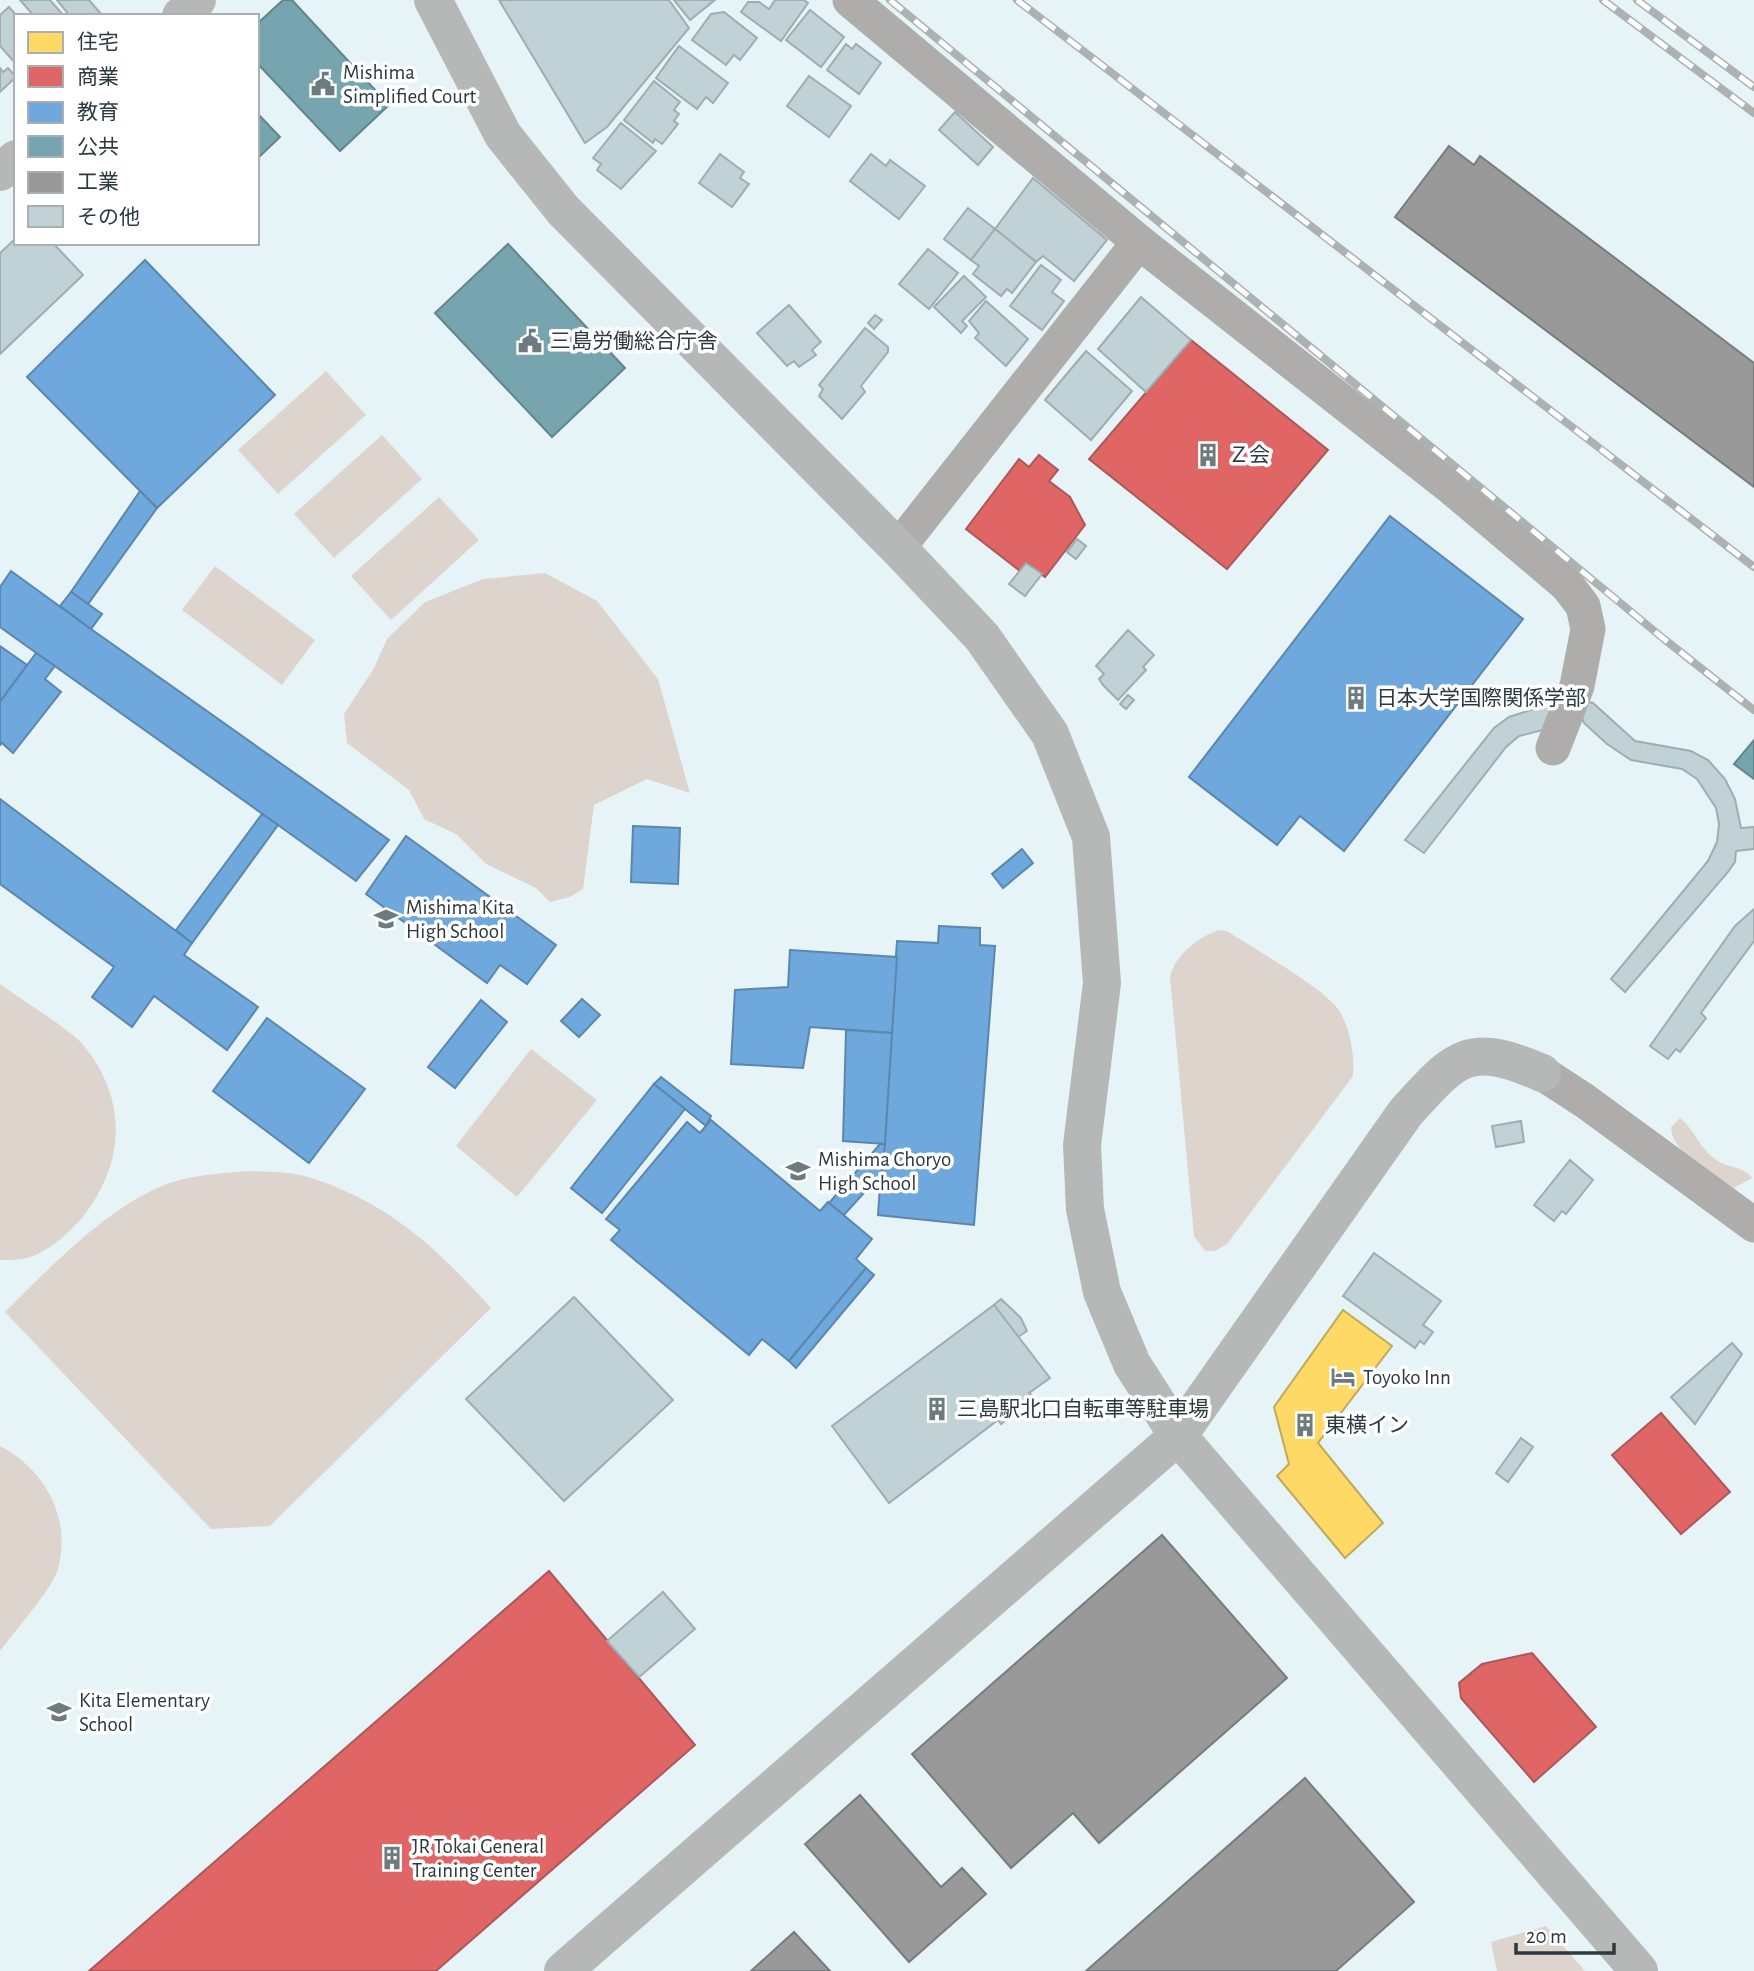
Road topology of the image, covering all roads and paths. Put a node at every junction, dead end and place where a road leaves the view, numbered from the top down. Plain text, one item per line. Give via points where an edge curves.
1 (197, 0) edge
2 (433, 0) edge
3 (850, 0) edge
4 (183, 14) edge
5 (14, 161) edge
6 (0, 172) edge
7 (1139, 242) junction
8 (898, 548) junction
9 (1553, 748) dead end
10 (1542, 1073) joint
11 (1754, 1225) edge
12 (1178, 1436) junction
13 (563, 1971) edge
14 (1639, 1971) edge

1 - 4 street
2 - 8 street via 503,135 563,210
3 - 7 street
5 - 6 street
7 - 8 street
7 - 9 street via 1452,488 1567,585 1583,606 1588,629 1577,686
8 - 12 street via 982,637 1050,734 1091,837 1102,983 1082,1145 1085,1209 1102,1292 1132,1364
10 - 11 street
10 - 12 street via 1487,1054 1464,1060 1439,1076 1406,1112
12 - 13 street
12 - 14 street

